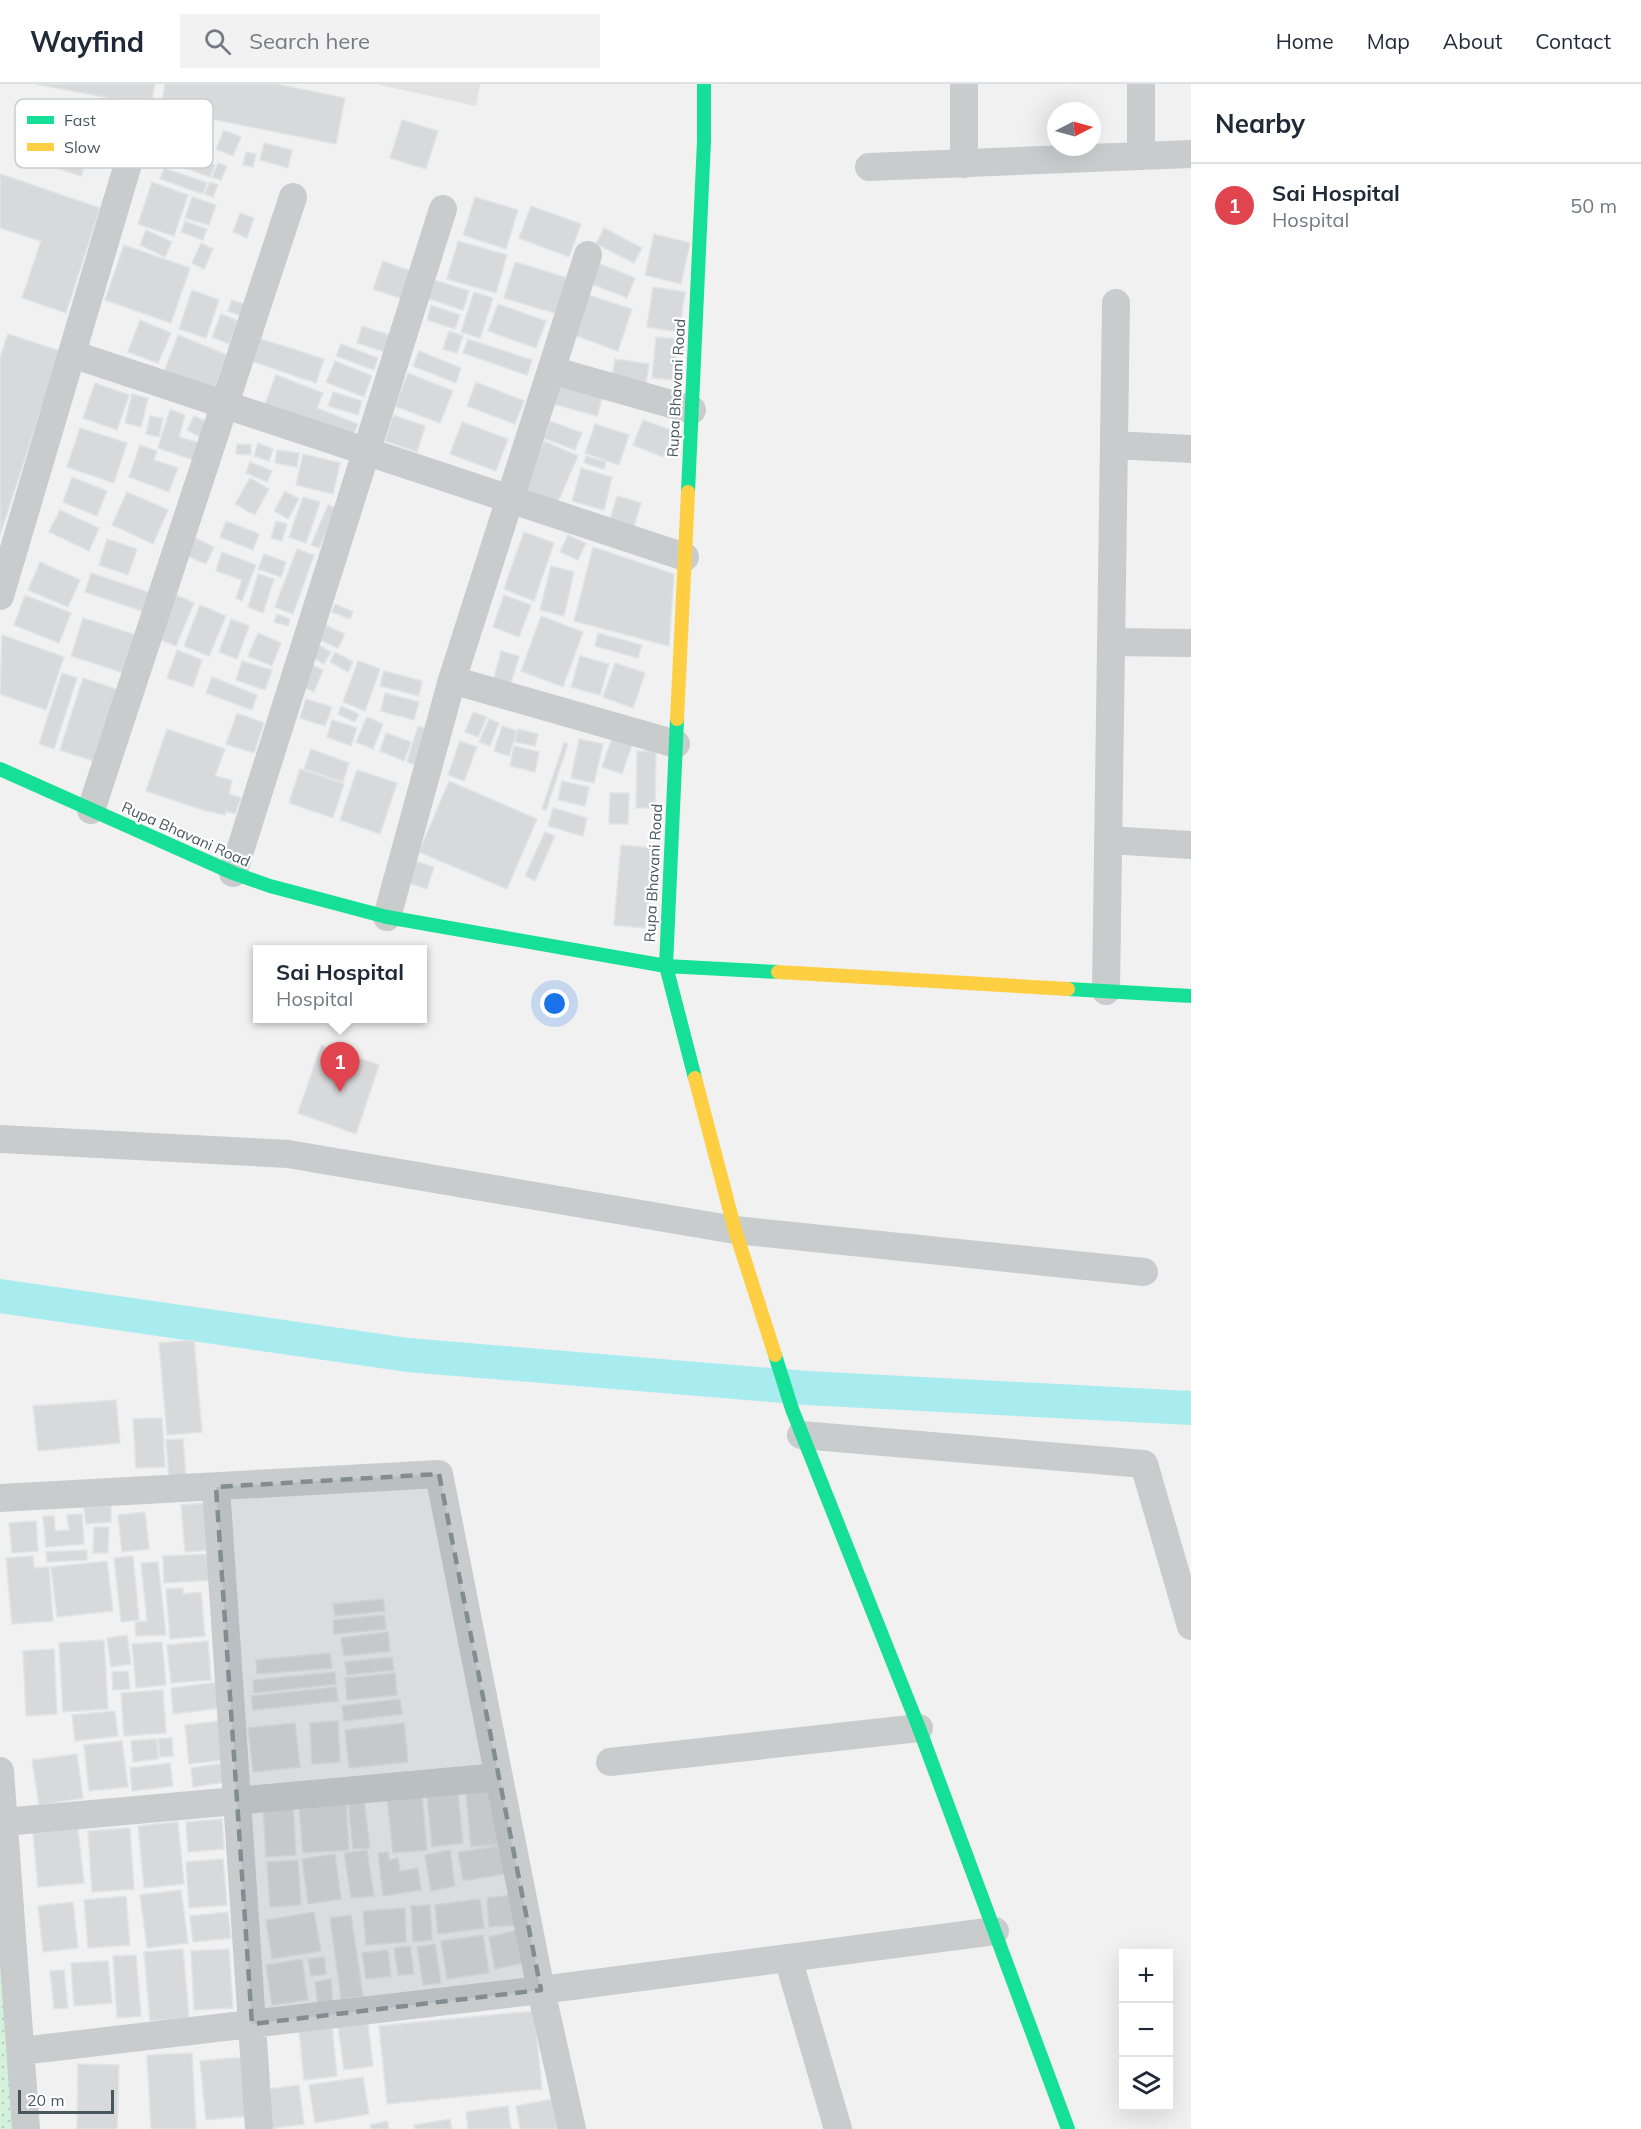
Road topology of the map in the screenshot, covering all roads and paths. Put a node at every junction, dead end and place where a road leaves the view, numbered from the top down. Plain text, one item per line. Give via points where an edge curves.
1 (704, 84) edge
2 (964, 84) edge
3 (1141, 84) edge
4 (1191, 154) edge
5 (1141, 156) junction
6 (964, 164) junction
7 (127, 168) edge
8 (869, 168) dead end
9 (293, 196) dead end
10 (443, 209) dead end
11 (588, 255) dead end
12 (1116, 303) dead end
13 (72, 354) junction
14 (551, 370) junction
15 (225, 405) junction
16 (692, 410) junction
17 (1114, 445) junction
18 (1191, 449) edge
19 (366, 452) junction
20 (510, 500) junction
21 (685, 557) junction
22 (0, 596) edge
23 (1111, 642) junction
24 (1191, 643) edge
25 (452, 680) junction
26 (676, 744) junction
27 (0, 769) edge
28 (91, 810) junction
29 (1108, 840) junction
30 (1191, 845) edge
31 (233, 873) junction
32 (387, 917) junction
33 (666, 966) junction
34 (1107, 991) junction
35 (1191, 996) edge
36 (0, 1139) edge
37 (735, 1230) junction
38 (1144, 1272) dead end
39 (796, 1422) junction
40 (216, 1487) junction
41 (0, 1498) edge
42 (1191, 1626) edge
43 (920, 1728) junction
44 (610, 1762) dead end
45 (0, 1771) edge
46 (499, 1777) junction
47 (237, 1801) junction
48 (4, 1822) junction
49 (994, 1931) junction
50 (788, 1958) junction
51 (541, 1990) junction
52 (252, 2024) junction
53 (21, 2051) junction
54 (26, 2129) edge
55 (259, 2129) edge
56 (572, 2129) edge
57 (838, 2129) edge
58 (1068, 2129) edge

1 - 16 street, Rupa Bhavani Road
2 - 6 street
3 - 5 street
4 - 5 street
5 - 6 street
6 - 8 street
7 - 13 street
9 - 15 street
10 - 19 street
11 - 14 street
12 - 17 street
13 - 15 street
13 - 22 street
14 - 16 street
14 - 20 street
15 - 19 street
15 - 28 street
16 - 21 street, Rupa Bhavani Road
17 - 18 street
17 - 23 street
19 - 20 street
19 - 31 street
20 - 21 street
20 - 25 street
21 - 26 street, Rupa Bhavani Road
23 - 24 street
23 - 29 street
25 - 26 street
25 - 32 street
26 - 33 street, Rupa Bhavani Road
27 - 28 street, Rupa Bhavani Road
28 - 31 street, Rupa Bhavani Road
29 - 30 street
29 - 34 street
31 - 32 street, Rupa Bhavani Road
32 - 33 street, Rupa Bhavani Road
33 - 34 street
33 - 37 street
34 - 35 street
36 - 37 street via 288,1154
37 - 38 street
37 - 39 street
39 - 42 street via 1144,1464
39 - 43 street
40 - 41 street
40 - 46 street via 439,1474
40 - 47 street
43 - 44 street
43 - 49 street
45 - 48 street
46 - 47 street
46 - 51 street
47 - 48 street
47 - 52 street
48 - 53 street
49 - 50 street
49 - 58 street
50 - 51 street
50 - 57 street
51 - 52 street
51 - 56 street
52 - 53 street
52 - 55 street
53 - 54 street

